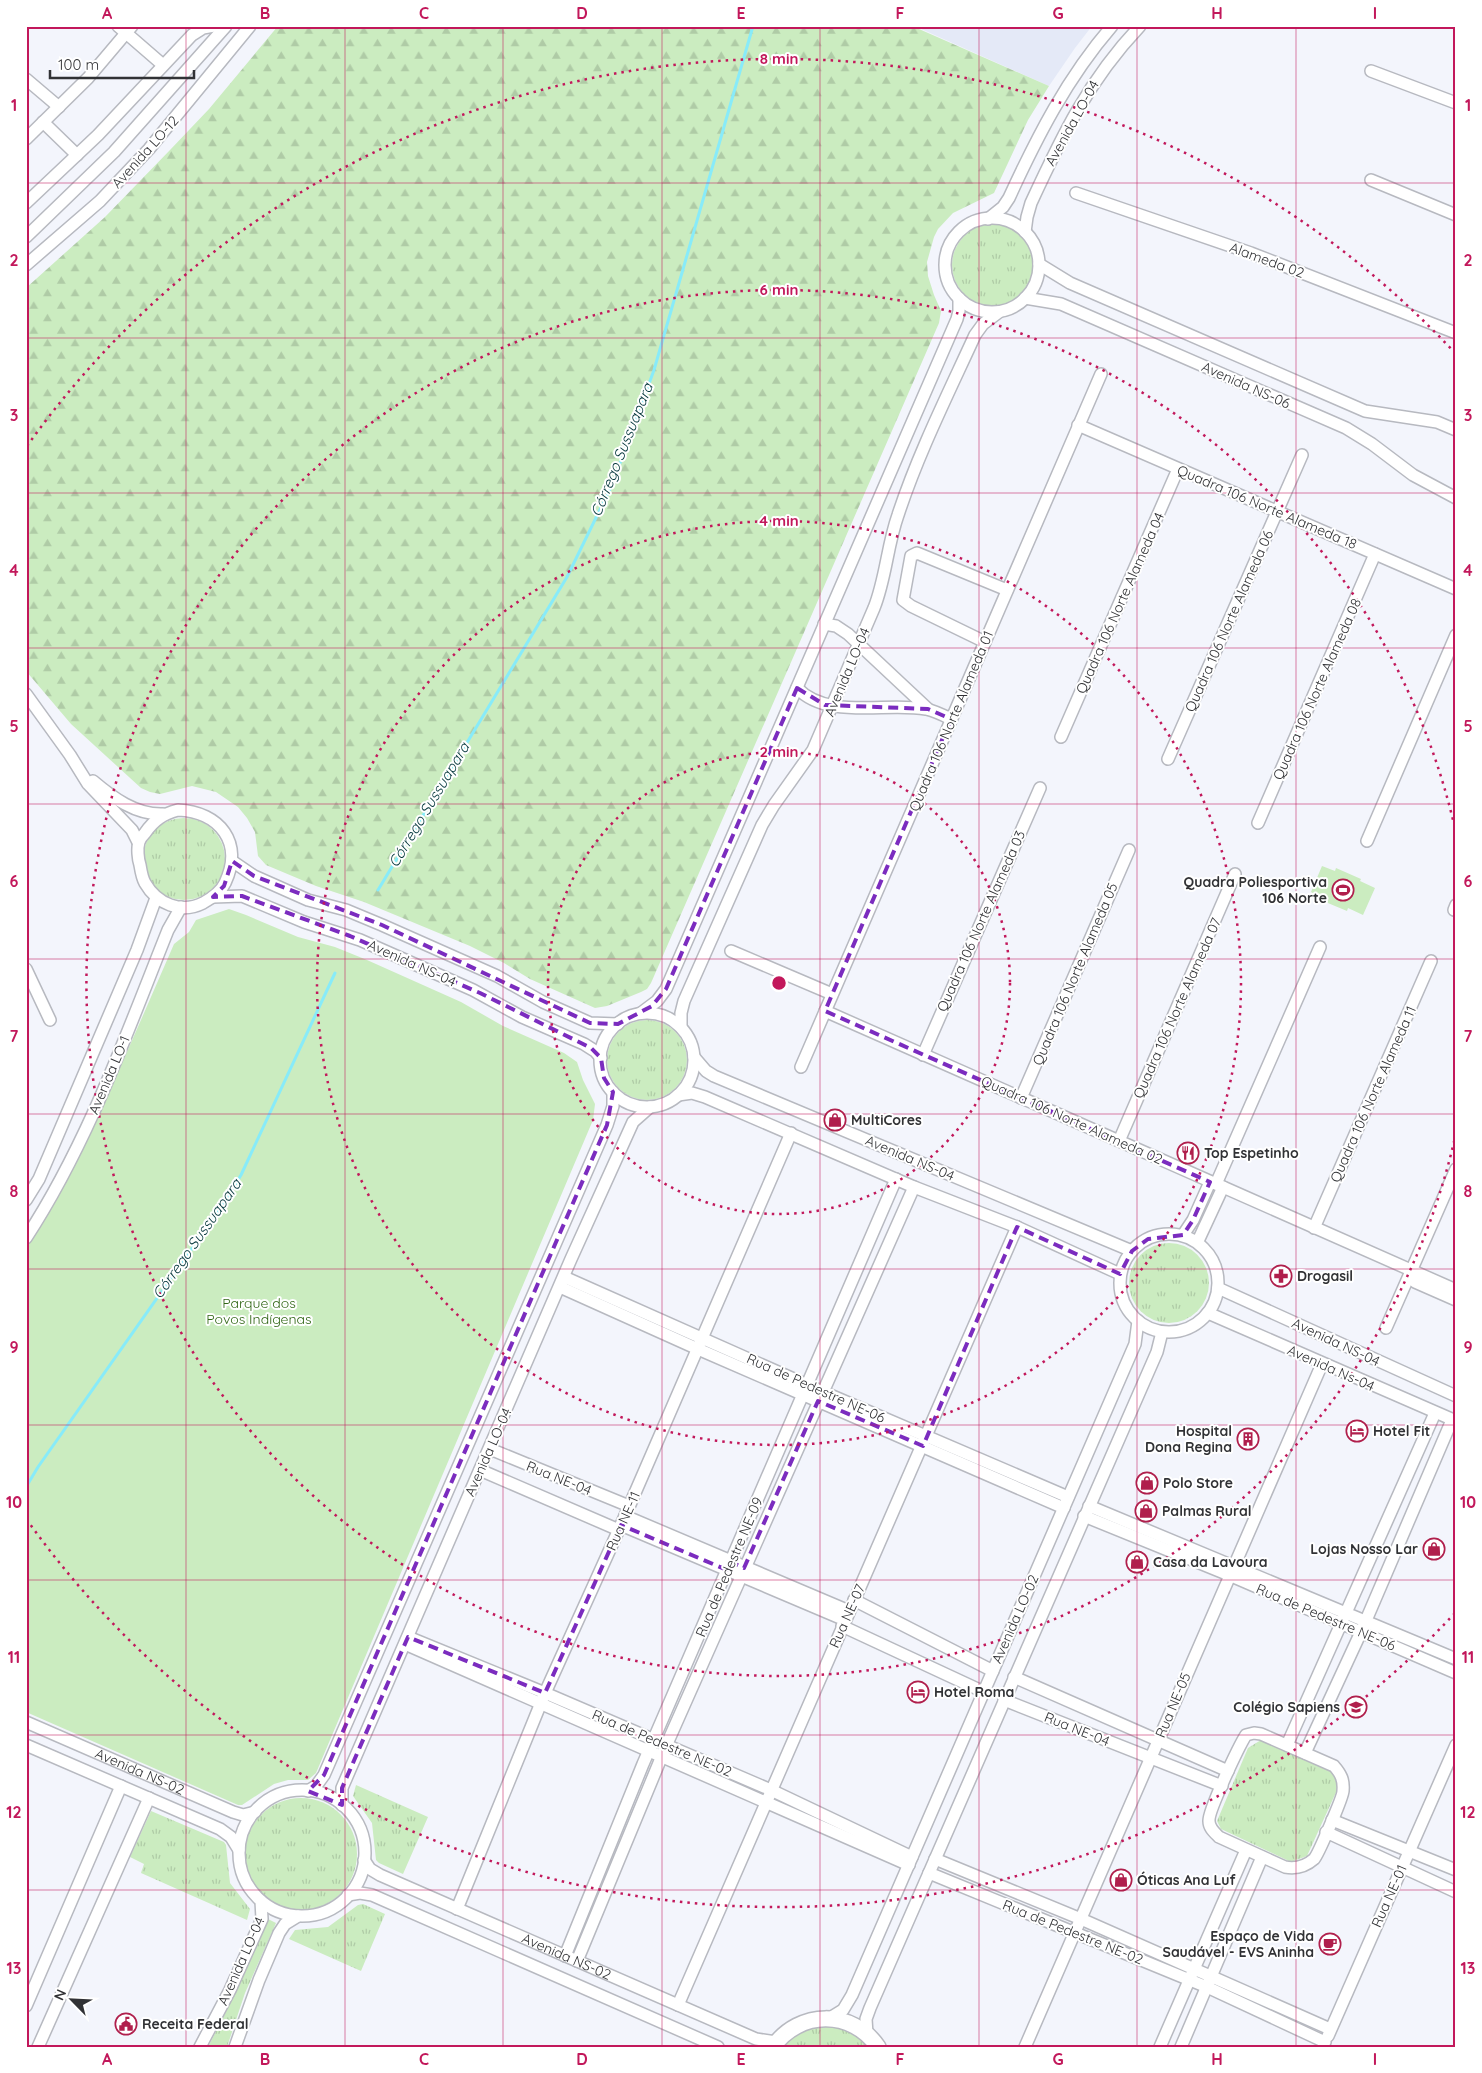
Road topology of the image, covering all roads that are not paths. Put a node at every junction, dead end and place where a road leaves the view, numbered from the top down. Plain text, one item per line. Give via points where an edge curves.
1 (215, 26) edge
2 (250, 26) edge
3 (1112, 26) edge
4 (1140, 26) edge
5 (226, 27) edge
6 (125, 28) edge
7 (163, 65) junction
8 (1371, 71) dead end
9 (26, 79) edge
10 (1456, 103) edge
11 (59, 106) junction
12 (44, 122) junction
13 (26, 138) edge
14 (77, 155) junction
15 (1371, 180) dead end
16 (1076, 193) dead end
17 (26, 203) edge
18 (1456, 215) edge
19 (988, 219) junction
20 (1026, 232) junction
21 (26, 237) edge
22 (26, 264) edge
23 (1039, 264) junction
24 (959, 298) junction
25 (1025, 298) junction
26 (999, 312) junction
27 (1456, 332) edge
28 (1101, 374) dead end
29 (1078, 426) junction
30 (1456, 430) edge
31 (1302, 455) dead end
32 (1178, 469) junction
33 (1456, 498) edge
34 (1277, 512) junction
35 (1375, 554) junction
36 (1456, 589) edge
37 (1007, 590) junction
38 (824, 624) junction
39 (1456, 635) edge
40 (985, 642) junction
41 (859, 644) junction
42 (797, 688) junction
43 (26, 694) edge
44 (832, 706) junction
45 (928, 709) junction
46 (951, 719) junction
47 (1060, 737) dead end
48 (70, 755) junction
49 (1168, 759) dead end
50 (1040, 788) dead end
51 (163, 814) junction
52 (1258, 823) dead end
53 (1366, 841) dead end
54 (138, 842) junction
55 (1129, 850) dead end
56 (232, 861) junction
57 (1235, 874) dead end
58 (156, 898) junction
59 (213, 898) junction
60 (181, 907) junction
61 (1320, 947) dead end
62 (730, 952) dead end
63 (1431, 961) dead end
64 (26, 969) edge
65 (832, 994) junction
66 (824, 1012) junction
67 (641, 1013) junction
68 (50, 1020) dead end
69 (618, 1024) junction
70 (681, 1028) junction
71 (923, 1055) junction
72 (694, 1057) junction
73 (601, 1058) junction
74 (800, 1067) dead end
75 (614, 1092) junction
76 (678, 1095) junction
77 (1021, 1098) junction
78 (650, 1107) junction
79 (790, 1133) junction
80 (1119, 1141) junction
81 (1456, 1169) edge
82 (896, 1179) junction
83 (1216, 1184) junction
84 (914, 1187) junction
85 (26, 1200) edge
86 (1017, 1227) junction
87 (1314, 1228) junction
88 (1182, 1235) junction
89 (26, 1238) edge
90 (1198, 1241) junction
91 (1132, 1250) junction
92 (1120, 1274) junction
93 (1413, 1276) junction
94 (562, 1282) junction
95 (1218, 1288) junction
96 (1456, 1290) edge
97 (1456, 1300) edge
98 (1208, 1313) junction
99 (1138, 1322) junction
100 (1386, 1328) dead end
101 (1162, 1332) junction
102 (700, 1344) junction
103 (1322, 1364) junction
104 (805, 1389) junction
105 (820, 1396) junction
106 (1456, 1396) edge
107 (1435, 1413) junction
108 (1454, 1420) edge
109 (926, 1441) junction
110 (490, 1449) junction
111 (480, 1470) junction
112 (1066, 1502) junction
113 (1086, 1511) junction
114 (624, 1519) junction
115 (729, 1566) junction
116 (1231, 1570) junction
117 (742, 1572) junction
118 (854, 1600) junction
119 (1347, 1613) junction
120 (845, 1619) junction
121 (1342, 1624) junction
122 (1363, 1626) junction
123 (406, 1640) junction
124 (1456, 1659) edge
125 (993, 1671) junction
126 (1456, 1673) edge
127 (1014, 1677) junction
128 (984, 1692) junction
129 (542, 1698) junction
130 (1004, 1700) junction
131 (26, 1722) edge
132 (1158, 1741) junction
133 (26, 1745) edge
134 (651, 1745) junction
135 (1456, 1745) edge
136 (1287, 1746) junction
137 (664, 1751) junction
138 (1305, 1753) junction
139 (1150, 1758) junction
140 (1228, 1771) junction
141 (122, 1786) junction
142 (1222, 1786) junction
143 (308, 1790) junction
144 (771, 1790) junction
145 (149, 1798) junction
146 (765, 1802) junction
147 (342, 1805) junction
148 (254, 1812) junction
149 (1332, 1820) junction
150 (1326, 1832) junction
151 (239, 1850) junction
152 (1246, 1850) junction
153 (1409, 1852) junction
154 (1262, 1857) junction
155 (935, 1859) junction
156 (364, 1860) junction
157 (910, 1861) junction
158 (1402, 1867) junction
159 (1456, 1870) edge
160 (929, 1873) junction
161 (1456, 1892) edge
162 (348, 1895) junction
163 (261, 1901) junction
164 (457, 1909) junction
165 (298, 1916) junction
166 (1081, 1919) junction
167 (1075, 1933) junction
168 (565, 1956) junction
169 (577, 1961) junction
170 (1194, 1968) junction
171 (1189, 1980) junction
172 (1210, 1982) junction
173 (678, 2005) junction
174 (26, 2006) edge
175 (830, 2018) junction
176 (1330, 2030) junction
177 (867, 2034) junction
178 (775, 2044) edge
179 (1324, 2044) edge
180 (38, 2047) edge
181 (200, 2047) edge
182 (235, 2047) edge
183 (718, 2047) edge
184 (878, 2047) edge
185 (1025, 2047) edge
186 (1160, 2047) edge
187 (1181, 2047) edge

1 - 5 street
1 - 7 street via 203,28 192,35
2 - 22 street, Avenida LO-12 via 149,149 100,201
3 - 19 street, Avenida LO-04 via 1056,103 1009,198
4 - 20 street, Avenida LO-04 via 1100,72 1073,115 1031,203
5 - 21 street, Avenida LO-12 via 114,152
6 - 7 street
6 - 11 street via 88,78
7 - 14 street
8 - 10 street
9 - 11 street
11 - 12 street
12 - 13 street
12 - 14 street
14 - 17 street
15 - 18 street
16 - 27 street, Alameda 02 via 1251,253
19 - 20 street via 1008,222
19 - 24 street via 966,227 949,248 947,274
20 - 23 street via 1034,244
23 - 25 street via 1035,284
23 - 30 street, Avenida NS-06 via 1070,283 1365,411 1437,422
24 - 26 street via 975,309
24 - 38 street via 957,319
25 - 26 street via 1016,306
25 - 33 street, Avenida NS-06 via 1061,304 1346,428 1413,475
26 - 41 street, Avenida LO-04 via 975,335 914,474 894,528 881,590
28 - 29 street, Quadra 106 Norte Alameda 01
29 - 32 street, Quadra 106 Norte Alameda 18
29 - 37 street, Quadra 106 Norte Alameda 01
31 - 34 street, Quadra 106 Norte Alameda 06
32 - 34 street, Quadra 106 Norte Alameda 18
32 - 47 street, Quadra 106 Norte Alameda 04
34 - 35 street, Quadra 106 Norte Alameda 18
34 - 49 street, Quadra 106 Norte Alameda 06
35 - 36 street, Quadra 106 Norte Alameda 18
35 - 52 street, Quadra 106 Norte Alameda 08
37 - 40 street, Quadra 106 Norte Alameda 01
37 - 40 street via 917,552 911,556 903,600
38 - 41 street via 842,630
38 - 42 street
39 - 53 street
40 - 46 street, Quadra 106 Norte Alameda 01
41 - 44 street, Avenida LO-04
41 - 45 street
42 - 44 street via 812,700
42 - 67 street via 666,989
43 - 48 street
44 - 45 street
44 - 70 street, Avenida LO-04 via 811,754 762,825 684,1001
45 - 46 street
46 - 65 street, Quadra 106 Norte Alameda 01
48 - 51 street via 94,782 124,804 150,814
48 - 54 street via 88,784 122,818
50 - 71 street, Quadra 106 Norte Alameda 03
51 - 54 street
51 - 56 street via 178,810 194,811 209,817 229,840
54 - 58 street via 144,882
55 - 77 street, Quadra 106 Norte Alameda 05
56 - 59 street via 224,886
56 - 69 street, Avenida NS-04 via 254,876 382,925 497,976 590,1023
57 - 80 street, Quadra 106 Norte Alameda 07
58 - 60 street via 164,904
58 - 85 street, Avenida LO-1 via 39,1179
59 - 60 street via 198,905
59 - 73 street, Avenida NS-04 via 242,896 304,922 360,940 480,993 527,1019 584,1044
60 - 89 street, Avenida LO-1 via 168,930 98,1103 73,1156
61 - 83 street
62 - 65 street
63 - 87 street, Quadra 106 Norte Alameda 11
64 - 68 street
65 - 66 street, Quadra 106 Norte Alameda 01
66 - 71 street, Quadra 106 Norte Alameda 02
66 - 74 street, Quadra 106 Norte Alameda 01
67 - 69 street, Avenida NS-04
67 - 70 street via 663,1016
69 - 73 street, Avenida NS-04 via 605,1039
70 - 72 street, Avenida NS-04 via 692,1044
71 - 77 street, Quadra 106 Norte Alameda 02
72 - 76 street via 690,1079
72 - 91 street, Avenida NS-04 via 714,1076
73 - 75 street via 604,1078
75 - 78 street via 632,1104
75 - 143 street, Avenida LO-04 via 607,1125 324,1775 316,1786
76 - 78 street, Avenida NS-04 via 666,1103
76 - 79 street, Avenida NS-04 via 701,1095
77 - 80 street, Quadra 106 Norte Alameda 02
78 - 94 street, Avenida LO-04 via 635,1119 629,1129
79 - 82 street, Avenida NS-04
79 - 102 street, Rua NE-11
80 - 83 street, Quadra 106 Norte Alameda 02
81 - 93 street
82 - 84 street, Avenida NS-04
82 - 104 street, Rua de Pedestre NE-09
83 - 87 street, Quadra 106 Norte Alameda 02
83 - 88 street
83 - 90 street
84 - 86 street, Avenida NS-04
84 - 105 street, Rua de Pedestre NE-09
86 - 92 street, Avenida NS-04
86 - 109 street, Rua NE-07
87 - 93 street, Quadra 106 Norte Alameda 02
88 - 90 street
88 - 91 street via 1161,1235
90 - 95 street via 1214,1263
91 - 92 street
92 - 99 street via 1121,1296
93 - 96 street, Quadra 106 Norte Alameda 02
93 - 97 street
93 - 100 street
94 - 102 street, Rua de Pedestre NE-06
94 - 110 street, Avenida LO-04
95 - 98 street
95 - 106 street, Avenida NS-04
98 - 101 street via 1187,1329
98 - 103 street, Avenida Ns-04
99 - 101 street
99 - 112 street, Avenida LO-02 via 1135,1344
101 - 113 street, Avenida LO-02 via 1157,1352
102 - 104 street, Rua de Pedestre NE-06
102 - 114 street, Rua NE-11
103 - 107 street, Avenida Ns-04
103 - 116 street, Rua NE-05
104 - 105 street, Rua de Pedestre NE-06
104 - 115 street, Rua de Pedestre NE-09
105 - 109 street, Rua de Pedestre NE-06
105 - 117 street, Rua de Pedestre NE-09
107 - 108 street, Avenida Ns-04
107 - 119 street
108 - 122 street
109 - 112 street, Rua de Pedestre NE-06
109 - 118 street, Rua NE-07
110 - 111 street, Avenida LO-04
110 - 114 street, Rua NE-04
111 - 114 street, Rua NE-04
111 - 123 street, Avenida LO-04
112 - 125 street, Avenida LO-02
113 - 116 street, Rua de Pedestre NE-06
113 - 127 street, Avenida LO-02
114 - 115 street
114 - 129 street, Rua NE-11
115 - 117 street
115 - 134 street, Rua de Pedestre NE-09
116 - 119 street, Rua de Pedestre NE-06
116 - 121 street, Rua de Pedestre NE-06
116 - 132 street, Rua NE-05
117 - 120 street
117 - 137 street, Rua de Pedestre NE-09
118 - 120 street, Rua NE-07
118 - 125 street
119 - 121 street
119 - 122 street, Rua de Pedestre NE-06
120 - 128 street
120 - 144 street, Rua NE-07
121 - 122 street, Rua de Pedestre NE-06
121 - 136 street
122 - 124 street, Rua de Pedestre NE-06
122 - 126 street, Rua de Pedestre NE-06
122 - 138 street
123 - 129 street, Rua de Pedestre NE-02
123 - 147 street, Avenida LO-04 via 342,1788
125 - 128 street, Avenida LO-02
127 - 130 street, Avenida LO-02
127 - 132 street, Rua NE-04
128 - 157 street, Avenida LO-02
129 - 134 street, Rua de Pedestre NE-02
129 - 164 street, Rua NE-11
130 - 139 street, Rua NE-04
130 - 155 street, Avenida LO-02
131 - 148 street, Avenida NS-02 via 233,1812 243,1815
132 - 139 street, Rua NE-05
132 - 140 street, Rua NE-04
133 - 141 street, Avenida NS-02
134 - 137 street, Rua de Pedestre NE-02
134 - 168 street, Rua de Pedestre NE-09
135 - 153 street, Rua NE-01
136 - 138 street
136 - 140 street via 1261,1734 1246,1735
137 - 144 street, Rua de Pedestre NE-02
137 - 146 street, Rua de Pedestre NE-02
137 - 169 street, Rua de Pedestre NE-09
138 - 149 street via 1334,1766 1342,1774 1343,1792
139 - 142 street, Rua NE-04
139 - 166 street, Rua NE-05
140 - 142 street
141 - 145 street, Avenida NS-02
141 - 174 street
142 - 152 street via 1208,1819 1211,1829 1219,1837
143 - 147 street, Avenida NS-02 via 326,1795
143 - 148 street, Avenida NS-02 via 281,1794
144 - 146 street, Rua NE-07
144 - 157 street, Rua de Pedestre NE-02
145 - 151 street, Avenida NS-02 via 220,1829 231,1837
145 - 180 street
146 - 157 street, Rua de Pedestre NE-02
146 - 173 street, Rua NE-07
147 - 156 street, Avenida NS-02 via 358,1826 364,1845
148 - 151 street, Avenida NS-02
149 - 150 street
149 - 153 street
150 - 154 street via 1315,1858 1303,1866 1285,1867
150 - 158 street
151 - 163 street, Avenida NS-02 via 244,1877
152 - 154 street
152 - 170 street
153 - 158 street, Rua NE-01
153 - 159 street
154 - 172 street
155 - 160 street, Avenida LO-02
155 - 166 street, Rua de Pedestre NE-02
156 - 162 street, Avenida NS-02 via 359,1879
156 - 164 street, Avenida NS-02 via 377,1874
157 - 175 street, Avenida LO-02 via 850,2000 841,2012
158 - 161 street
158 - 176 street, Rua NE-01
160 - 167 street, Rua de Pedestre NE-02
160 - 177 street, Avenida LO-02 via 868,2012
162 - 165 street, Avenida NS-02 via 324,1912
162 - 183 street, Avenida NS-02 via 360,1892 372,1896
163 - 165 street, Avenida NS-02 via 276,1911
163 - 181 street, Avenida LO-04 via 262,1919 228,1996
164 - 168 street, Avenida NS-02
165 - 182 street, Avenida LO-04 via 285,1924 279,1933
166 - 167 street, Rua NE-05
166 - 170 street, Rua de Pedestre NE-02
167 - 171 street, Rua de Pedestre NE-02
167 - 185 street, Rua NE-05
168 - 169 street, Avenida NS-02
169 - 173 street, Avenida NS-02
170 - 171 street
170 - 172 street, Rua de Pedestre NE-02
171 - 172 street, Rua de Pedestre NE-02
171 - 186 street
172 - 176 street, Rua de Pedestre NE-02
172 - 179 street, Rua de Pedestre NE-02
172 - 187 street
173 - 178 street, Avenida NS-02
175 - 177 main road, Avenida NS-02 via 848,2022
175 - 178 main road, Avenida NS-02 via 800,2023
176 - 179 street, Rua NE-01
177 - 184 main road, Avenida NS-02

